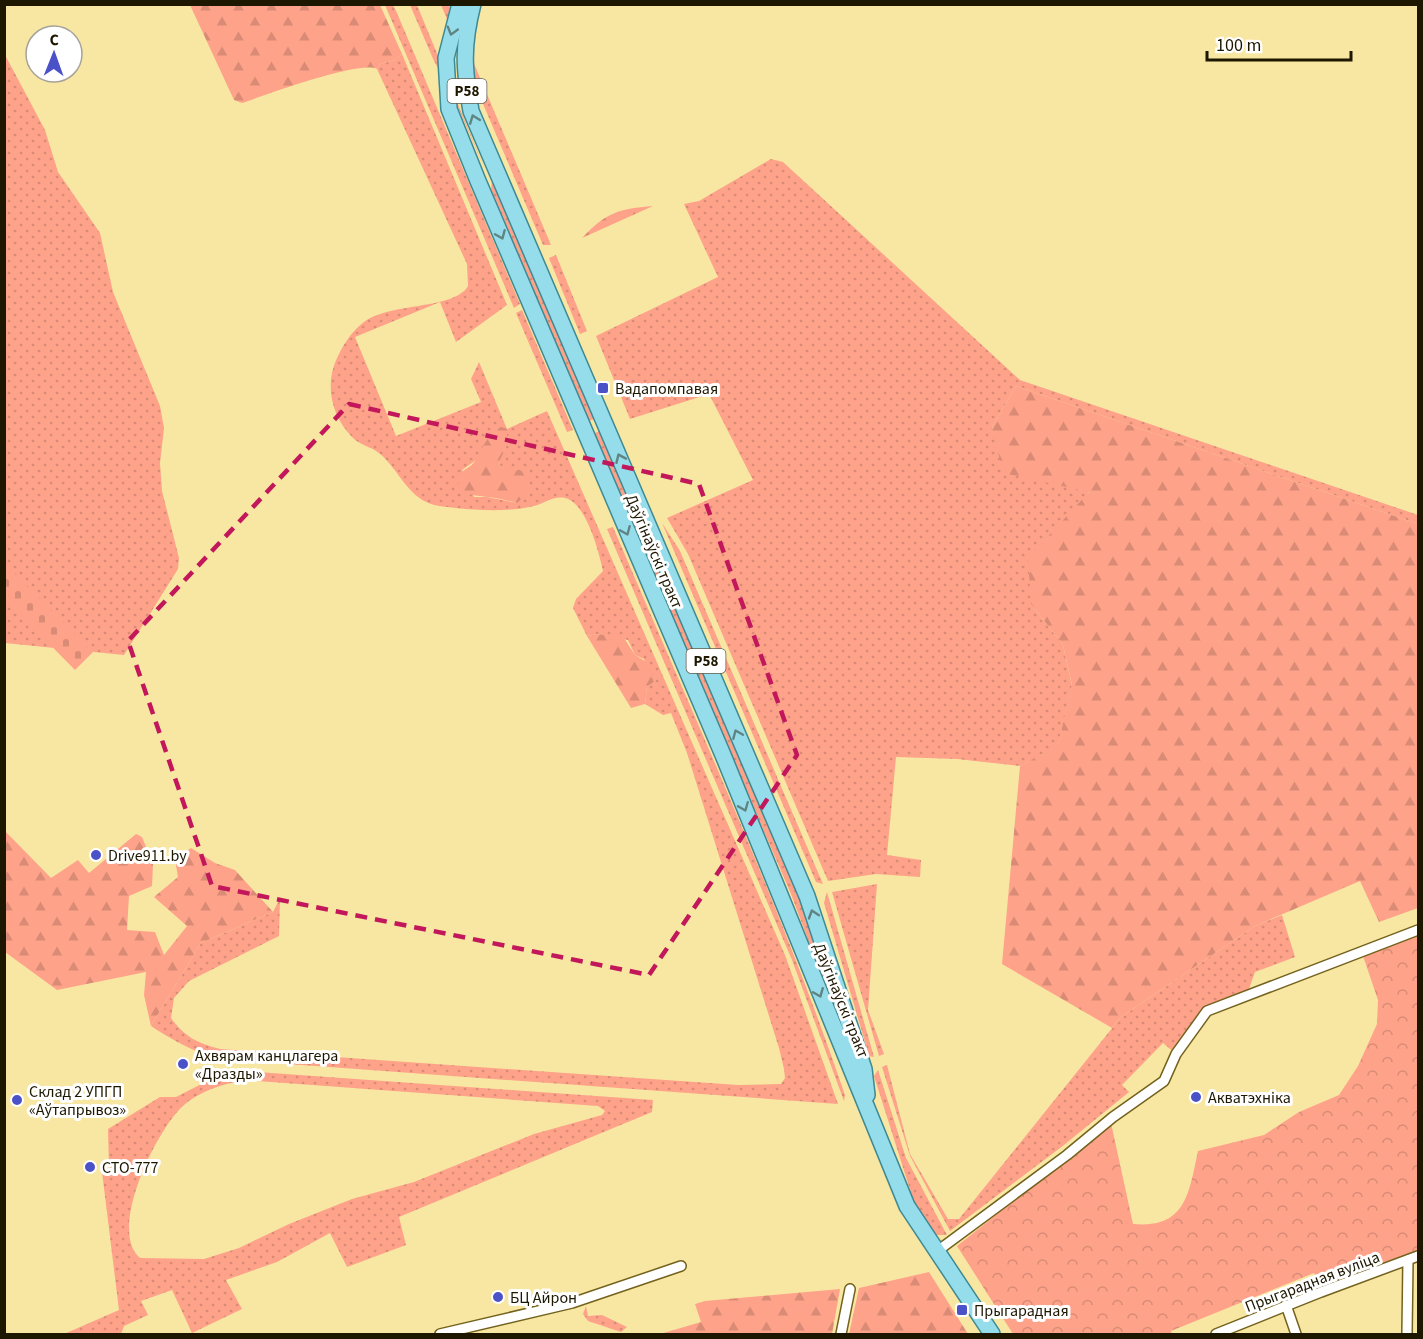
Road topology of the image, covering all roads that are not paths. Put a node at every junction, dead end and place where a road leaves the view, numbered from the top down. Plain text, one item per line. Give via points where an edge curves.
1 (460, 4) edge
2 (473, 4) edge
3 (496, 173) junction
4 (478, 181) junction
5 (1419, 930) edge
6 (868, 1106) junction
7 (936, 1252) junction
8 (1419, 1256) edge
9 (1408, 1260) junction
10 (681, 1266) dead end
11 (850, 1289) dead end
12 (1286, 1305) junction
13 (440, 1335) edge
14 (841, 1335) edge
15 (992, 1335) edge
16 (1216, 1335) edge
17 (1296, 1335) edge
18 (1407, 1335) edge

1 -> 4 main road, Даўгінаўскі тракт / Р58 via 446,58 449,109
3 -> 2 main road, Даўгінаўскі тракт / Р58 via 471,111 463,65
3 - 4 main road
6 -> 3 main road, Даўгінаўскі тракт / Р58 via 864,1069 807,896
4 -> 6 main road, Даўгінаўскі тракт / Р58
5 - 7 street via 1207,1011 1176,1054 1164,1081
6 - 7 main road, Даўгінаўскі тракт / Р58 via 907,1206
7 - 15 main road, Даўгінаўскі тракт / Р58
8 - 9 street, Прыгарадная вуліца
9 - 12 street, Прыгарадная вуліца
9 - 18 street
10 - 13 street via 572,1303
11 - 14 street
12 - 16 street, Прыгарадная вуліца
12 - 17 street

